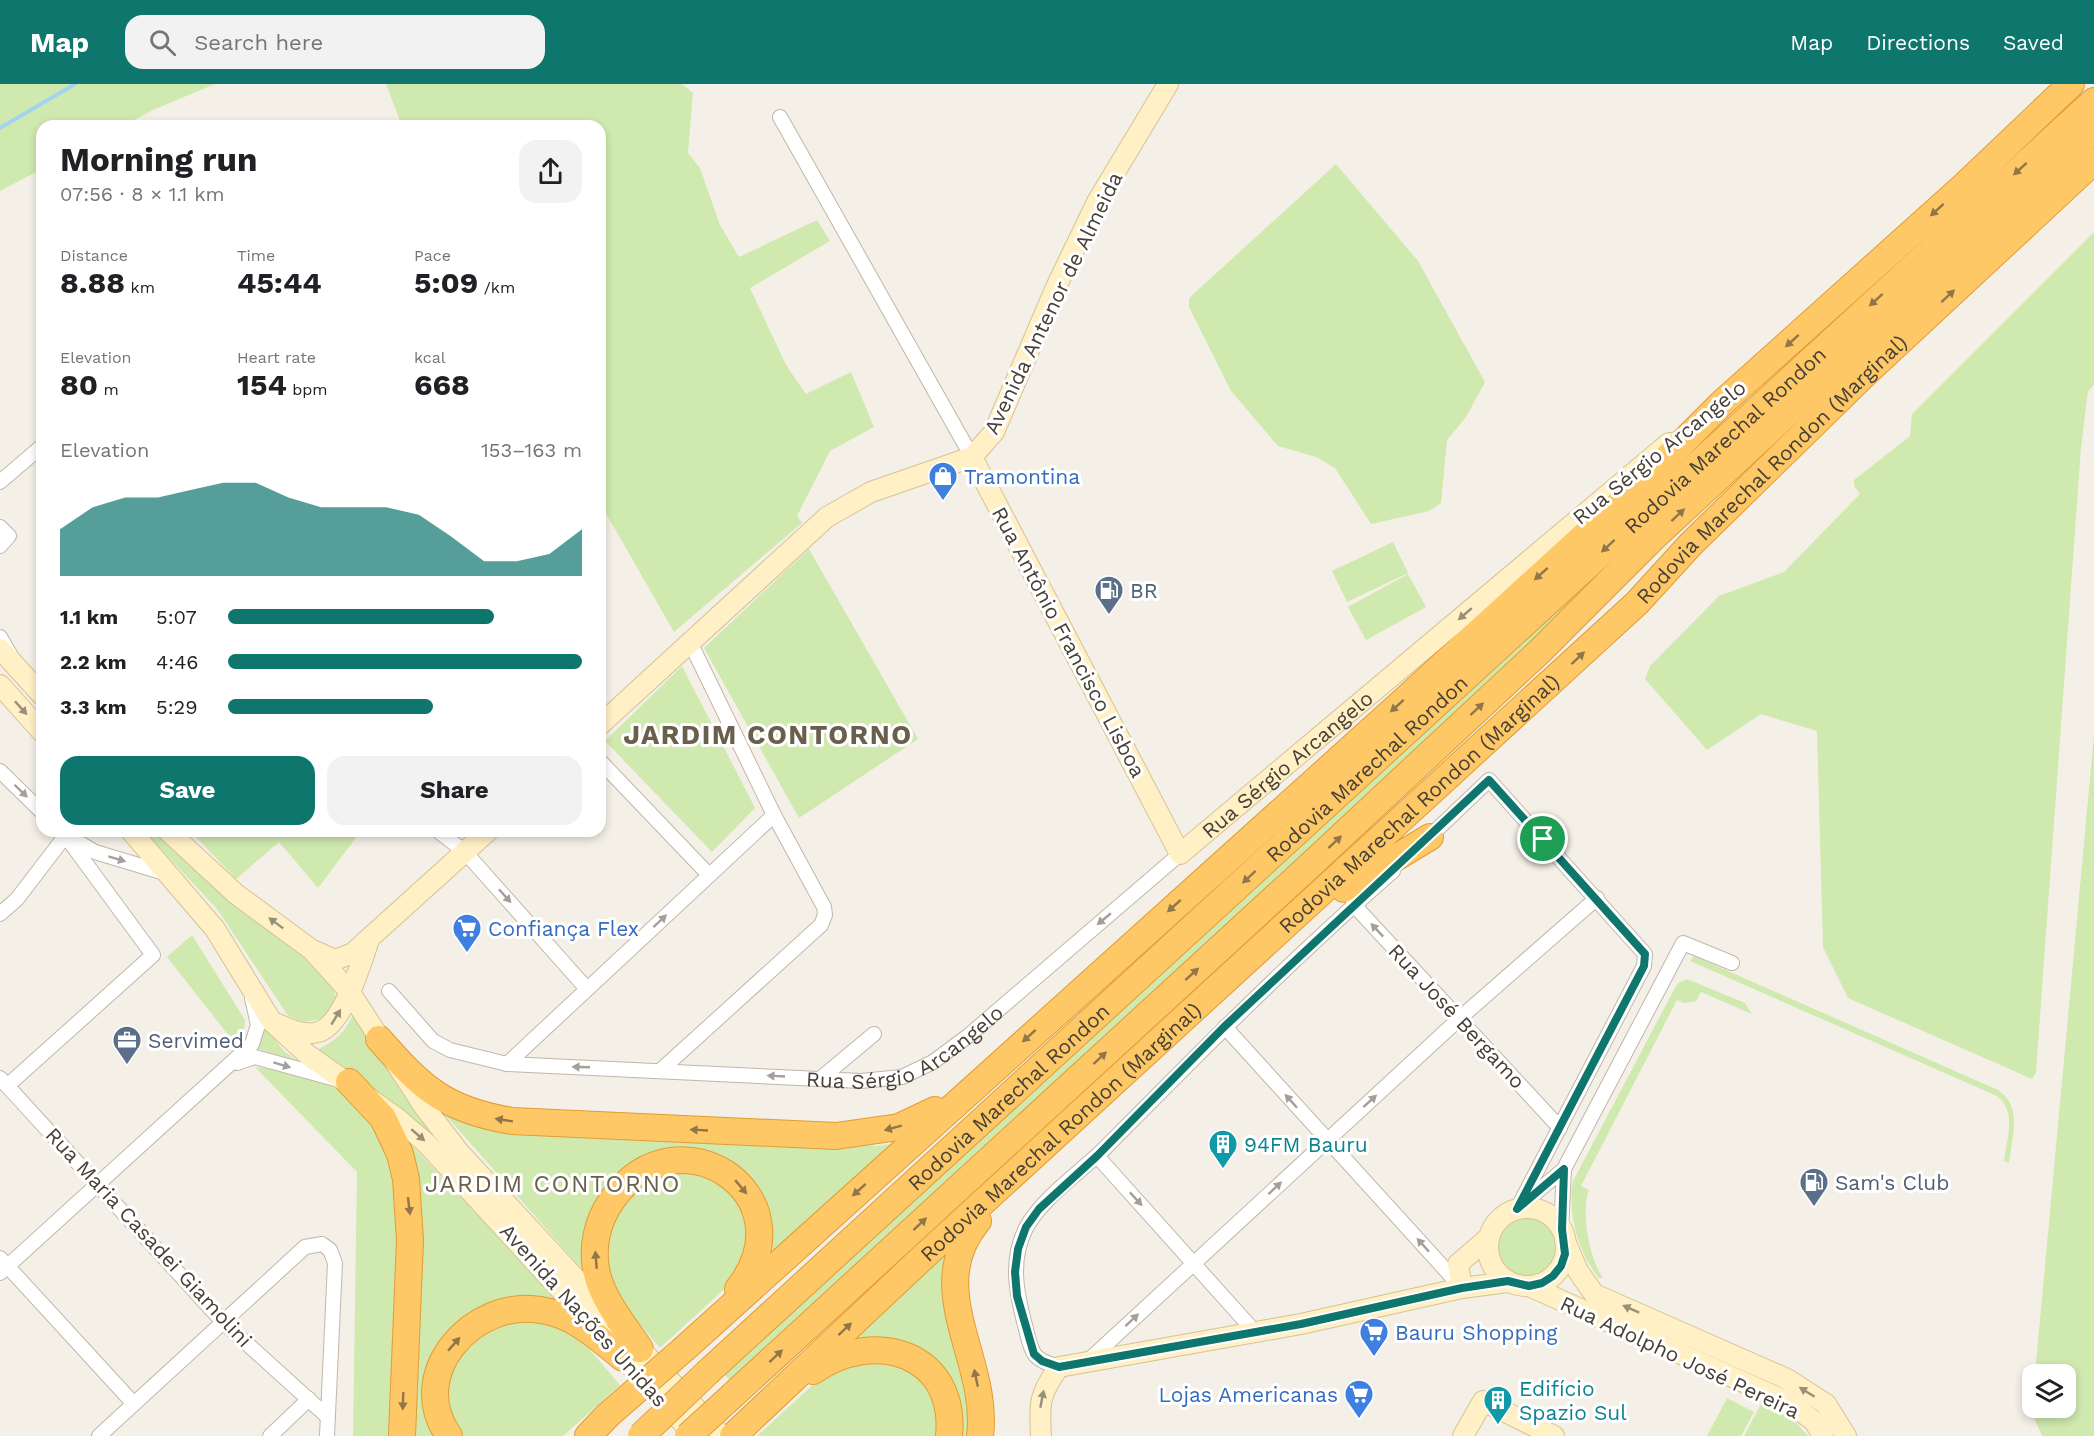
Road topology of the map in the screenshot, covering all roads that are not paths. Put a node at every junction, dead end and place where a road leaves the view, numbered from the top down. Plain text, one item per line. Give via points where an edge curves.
1 (1168, 84) edge
2 (2071, 84) edge
3 (2088, 84) edge
4 (2094, 101) edge
5 (780, 117) dead end
6 (2094, 129) edge
7 (2094, 161) edge
8 (1965, 185) junction
9 (1721, 404) junction
10 (36, 451) edge
11 (972, 458) junction
12 (0, 482) edge
13 (0, 527) edge
14 (0, 546) edge
15 (0, 637) edge
16 (690, 642) junction
17 (0, 649) edge
18 (20, 671) junction
19 (0, 685) edge
20 (36, 688) edge
21 (606, 719) edge
22 (36, 725) edge
23 (606, 767) edge
24 (0, 771) edge
25 (36, 806) edge
26 (774, 814) junction
27 (61, 837) edge
28 (67, 837) edge
29 (71, 837) edge
30 (136, 837) edge
31 (174, 837) edge
32 (446, 837) edge
33 (481, 837) edge
34 (1430, 837) junction
35 (465, 852) junction
36 (1180, 854) junction
37 (171, 875) junction
38 (710, 875) junction
39 (1597, 898) junction
40 (1353, 904) junction
41 (0, 914) edge
42 (1291, 923) junction
43 (369, 938) junction
44 (312, 950) junction
45 (1732, 963) dead end
46 (248, 984) junction
47 (587, 989) junction
48 (349, 991) junction
49 (389, 991) dead end
50 (1460, 1018) junction
51 (272, 1022) junction
52 (1224, 1027) junction
53 (874, 1034) dead end
54 (379, 1039) junction
55 (507, 1064) junction
56 (226, 1068) junction
57 (661, 1070) junction
58 (820, 1079) junction
59 (981, 1080) junction
60 (4, 1082) edge
61 (349, 1082) junction
62 (1560, 1128) junction
63 (1327, 1140) junction
64 (1097, 1156) junction
65 (1024, 1166) junction
66 (1564, 1169) junction
67 (98, 1183) junction
68 (1517, 1209) junction
69 (1563, 1235) junction
70 (1488, 1238) junction
71 (1194, 1262) junction
72 (2, 1266) edge
73 (1508, 1281) junction
74 (1529, 1286) junction
75 (1462, 1288) junction
76 (223, 1322) junction
77 (704, 1330) junction
78 (1255, 1332) junction
79 (632, 1354) junction
80 (1089, 1360) junction
81 (1059, 1367) junction
82 (309, 1399) junction
83 (773, 1400) junction
84 (134, 1404) junction
85 (328, 1417) junction
86 (594, 1428) edge
87 (1846, 1435) edge
88 (99, 1436) edge
89 (270, 1436) edge
90 (327, 1436) edge
91 (402, 1436) edge
92 (449, 1436) edge
93 (641, 1436) edge
94 (688, 1436) edge
95 (695, 1436) edge
96 (722, 1436) edge
97 (734, 1436) edge
98 (949, 1436) edge
99 (980, 1436) edge
100 (1041, 1436) edge
101 (1463, 1436) edge
102 (1554, 1436) edge
103 (1823, 1436) edge

1 - 11 street, Avenida Antenor de Almeida via 1097,202 1057,285 1003,432
2 - 8 highway, Rua Sérgio Arcangelo
3 - 8 highway via 2009,155
4 -> 93 highway, Rodovia Marechal Rondon, bridge
5 - 11 street, Rua Antônio Francisco Lisboa
94 -> 6 highway, Rodovia Marechal Rondon, bridge via 1304,871 1540,651 1661,530
42 -> 7 highway, Rodovia Marechal Rondon (Marginal) via 1638,603 1692,544 1867,372
8 -> 9 highway, Rua Sérgio Arcangelo
9 -> 36 street, Rua Sérgio Arcangelo via 1648,458
9 -> 59 highway via 1643,482 1442,666
10 - 12 street
11 - 16 street via 871,492 827,517
11 - 36 street, Rua Antônio Francisco Lisboa
13 - 14 street via 9,536
15 - 18 street
16 - 21 street
16 - 26 street
17 - 18 street
18 - 20 street
19 -> 22 street
23 - 38 street
24 -> 25 street
26 - 38 street
26 - 57 street via 823,904 825,915 821,925
27 - 41 street via 17,899
28 - 60 street via 153,955
29 -> 37 street via 95,852
30 - 37 street, Avenida Nações Unidas
44 -> 31 street, Avenida Nações Unidas via 226,886
32 - 35 street
33 - 35 street
34 - 39 street via 1489,780
34 - 40 street
34 - 42 highway
35 - 43 street
35 -> 47 street
36 -> 58 street, Rua Sérgio Arcangelo via 933,1062 902,1077 861,1082
37 - 46 street, Avenida Nações Unidas via 215,929
47 -> 38 street
39 - 50 street
39 - 62 street via 1645,954 1644,966
50 -> 40 street, Rua José Bergamo
40 - 52 street
42 - 65 highway, Rodovia Marechal Rondon (Marginal)
43 - 44 street via 353,953 335,960
43 - 48 street
44 - 48 street, Avenida Nações Unidas
45 - 66 street via 1683,943
46 - 51 street, Avenida Nações Unidas
46 - 56 street via 257,1032 252,1044
47 - 55 street
51 -> 48 street via 295,1031 321,1032 334,1023
48 - 54 street, Avenida Nações Unidas
49 - 55 street, Rua Sérgio Arcangelo via 433,1041 450,1050
50 - 62 street, Rua José Bergamo
63 -> 50 street
51 - 61 street, Avenida Nações Unidas via 308,1055
63 -> 52 street
52 - 64 street
53 - 58 street
59 -> 54 highway via 929,1114 899,1127 857,1135 512,1121 472,1113 436,1096 419,1084
54 - 79 street, Avenida Nações Unidas via 459,1152
57 -> 55 street, Rua Sérgio Arcangelo
56 -> 61 street via 255,1057
56 - 67 street
58 -> 57 street, Rua Sérgio Arcangelo
59 -> 77 highway
60 - 67 street, Rua Maria Casadei Giamolini
61 -> 79 street, Avenida Nações Unidas via 398,1119 453,1169
61 -> 91 highway via 383,1118 406,1179 410,1240
62 - 68 street
71 -> 63 street
75 -> 63 street
64 -> 71 street
64 - 81 street via 1039,1209 1026,1227 1018,1249 1017,1296 1029,1341 1042,1361
83 -> 65 highway, Rodovia Marechal Rondon (Marginal)
99 -> 65 highway via 980,1397 955,1299 956,1259 971,1229
66 - 68 street
66 - 69 street
67 - 72 street
67 - 76 street, Rua Maria Casadei Giamolini
68 - 69 street via 1542,1211 1553,1218
68 - 70 street via 1498,1220
69 - 74 street via 1565,1254 1561,1266 1553,1276
87 -> 69 street, Rua Adolpho José Pereira via 1826,1404 1787,1379 1594,1294 1578,1271
70 - 73 street via 1491,1263
70 - 75 street via 1458,1264
71 - 78 street
80 -> 71 street
72 - 84 street
73 - 74 street
73 - 75 street
74 - 103 street, Rua Adolpho José Pereira via 1788,1402 1814,1421
75 - 78 street
76 - 82 street, Rua Maria Casadei Giamolini
76 - 84 street
76 - 85 street via 305,1247 322,1244 330,1250 335,1263
79 -> 77 highway via 602,1288 595,1263 596,1235 619,1189 659,1163 692,1160 715,1166 746,1192 757,1216 760,1240 755,1263
77 - 86 highway, bridge
78 - 80 street
92 -> 79 highway via 440,1421 434,1393 441,1362 460,1336 485,1319 518,1309 551,1312 580,1323
79 - 95 street, Avenida Nações Unidas
79 - 96 street, Avenida Nações Unidas
80 - 81 street
100 -> 81 street via 1040,1402 1044,1386
82 - 85 street, Rua Maria Casadei Giamolini
82 - 89 street
83 - 97 highway, Rodovia Marechal Rondon (Marginal)
83 - 98 highway via 826,1362 861,1350 893,1351 917,1362 934,1380 948,1410
84 - 88 street
85 - 90 street
101 - 102 street via 1483,1401

